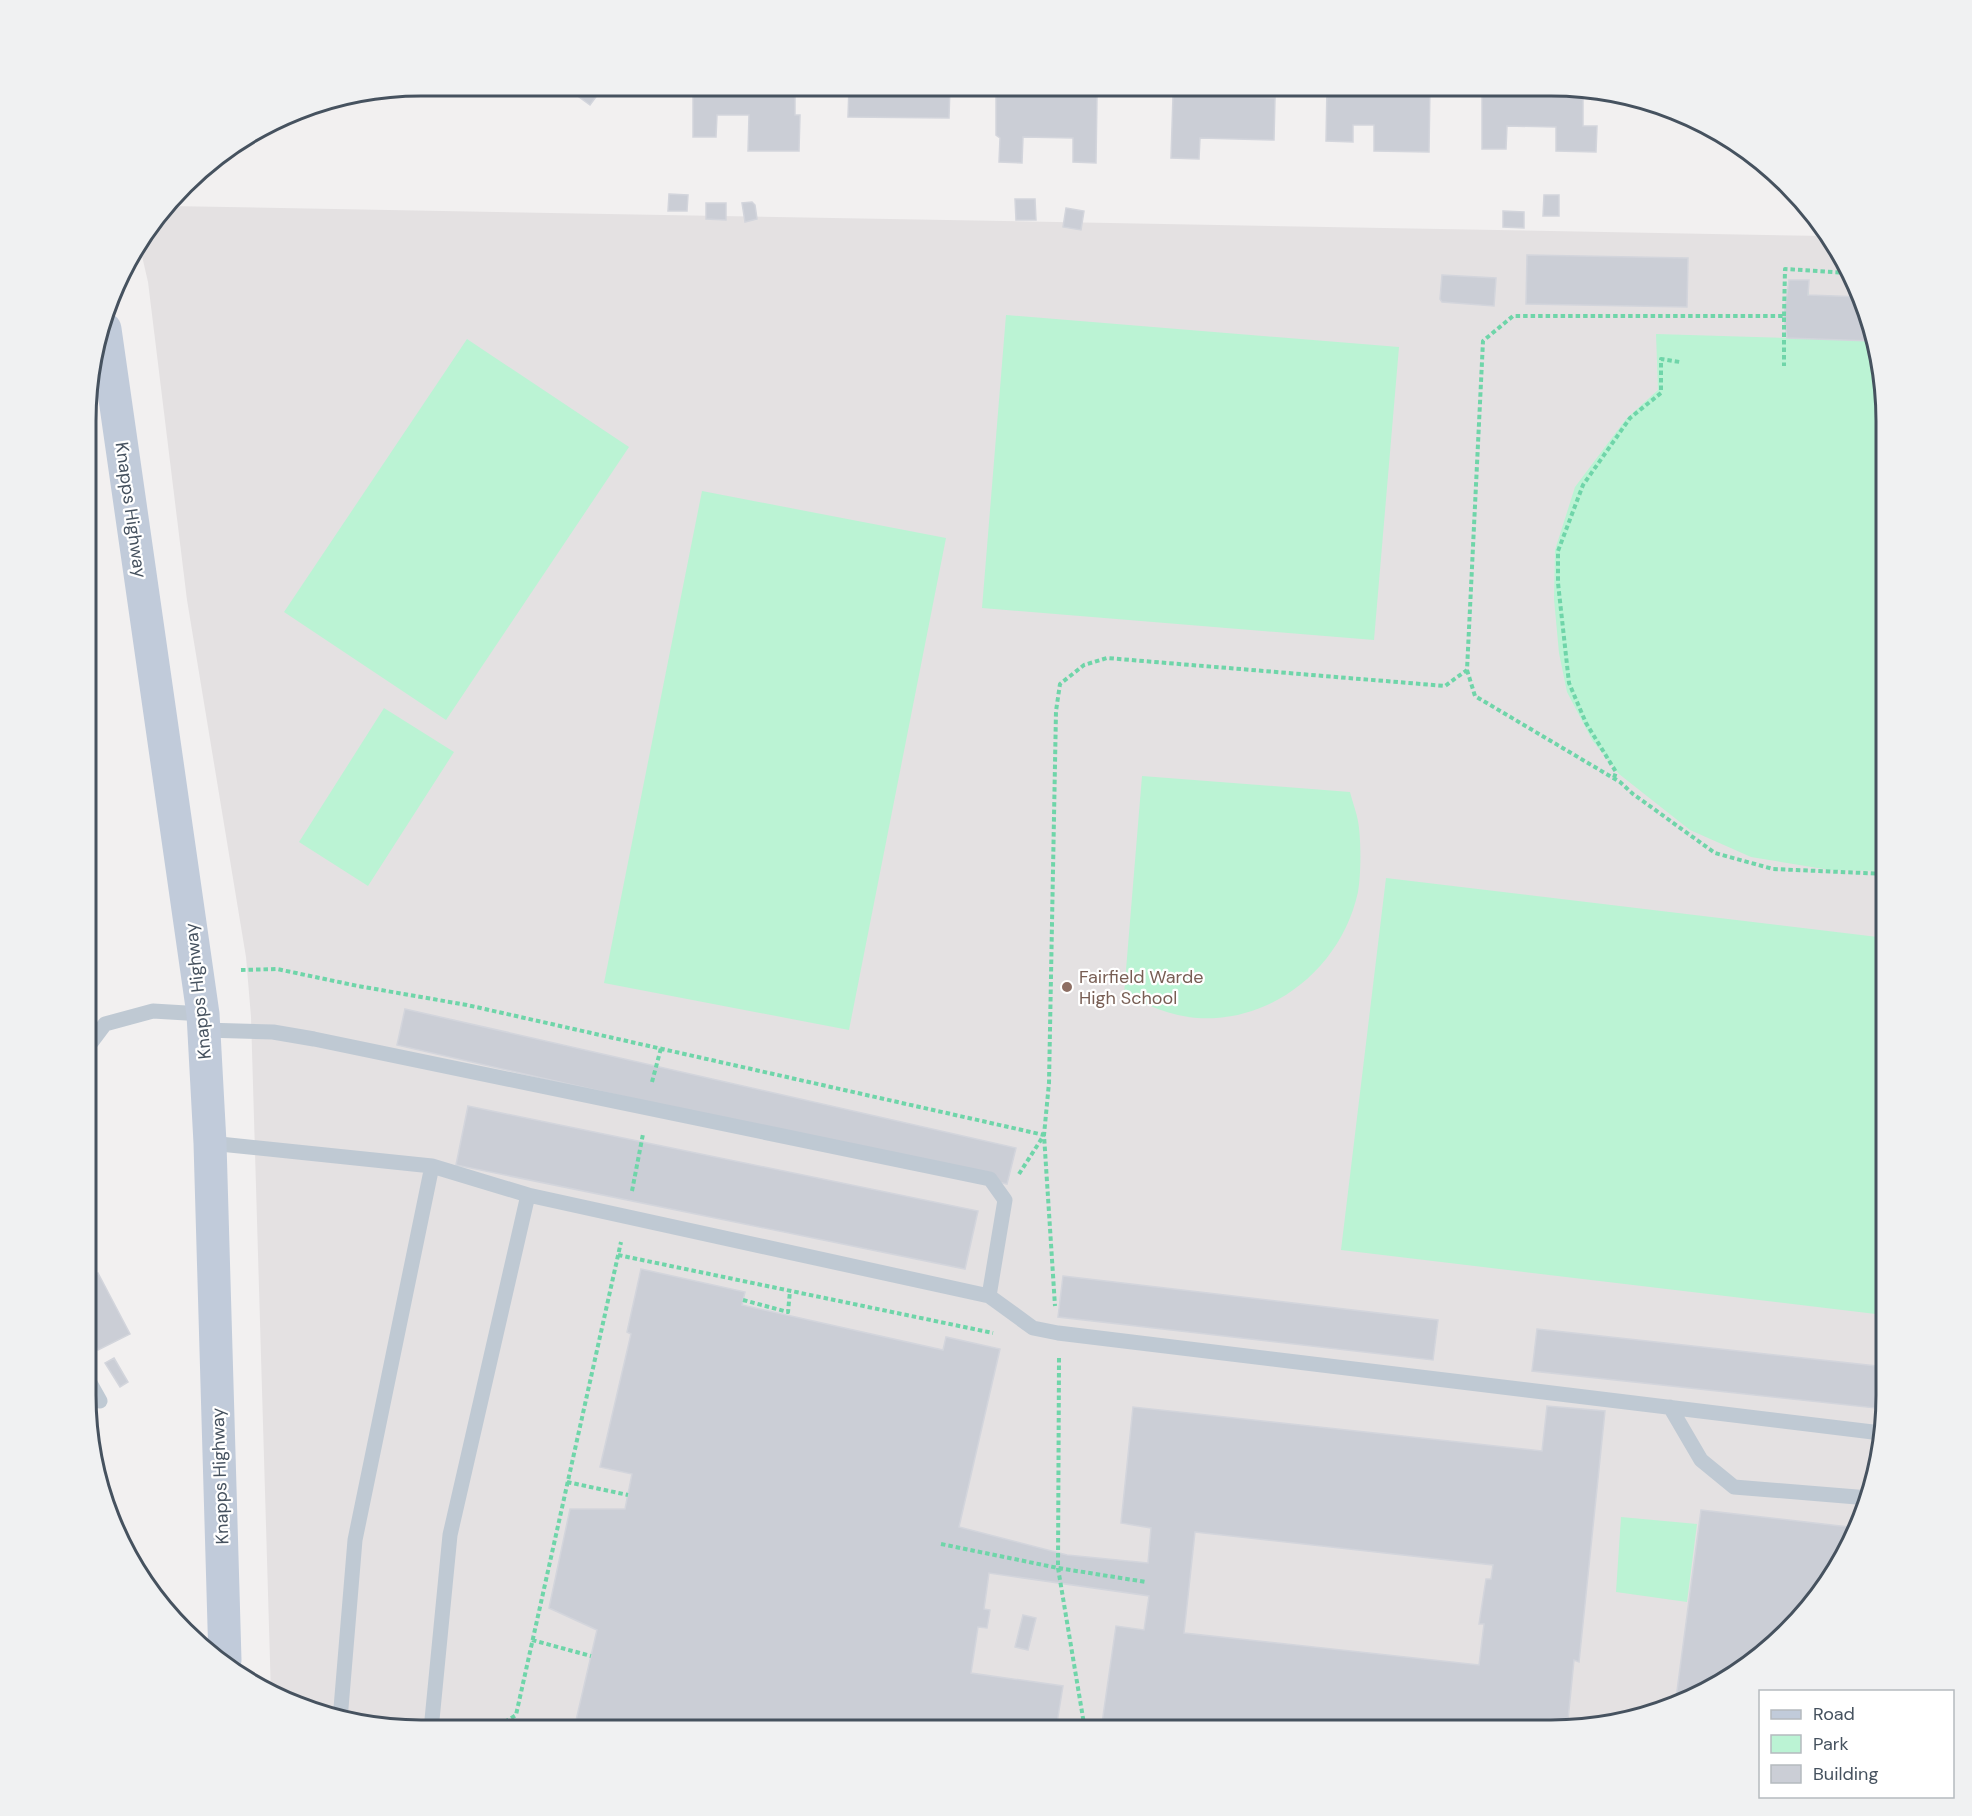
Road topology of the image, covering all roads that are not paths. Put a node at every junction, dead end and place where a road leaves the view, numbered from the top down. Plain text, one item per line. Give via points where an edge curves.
1 (106, 339) edge
2 (204, 1022) junction
3 (96, 1036) edge
4 (210, 1143) junction
5 (432, 1166) junction
6 (528, 1196) junction
7 (989, 1296) junction
8 (96, 1394) edge
9 (100, 1401) dead end
10 (1670, 1407) junction
11 (1873, 1433) edge
12 (1860, 1497) edge
13 (225, 1654) edge
14 (341, 1710) edge
15 (432, 1720) edge

1 - 2 street, Knapps Highway
2 - 3 lane via 153,1011 105,1024
2 - 4 street, Knapps Highway
2 - 7 lane via 314,1039 990,1179 1005,1200
4 - 5 lane
4 - 13 street, Knapps Highway
5 - 6 lane
5 - 14 lane via 355,1540
6 - 7 lane
6 - 15 lane via 450,1535
7 - 10 lane via 1033,1328 1058,1333
8 - 9 lane
10 - 11 lane
10 - 12 lane via 1701,1460 1734,1487

